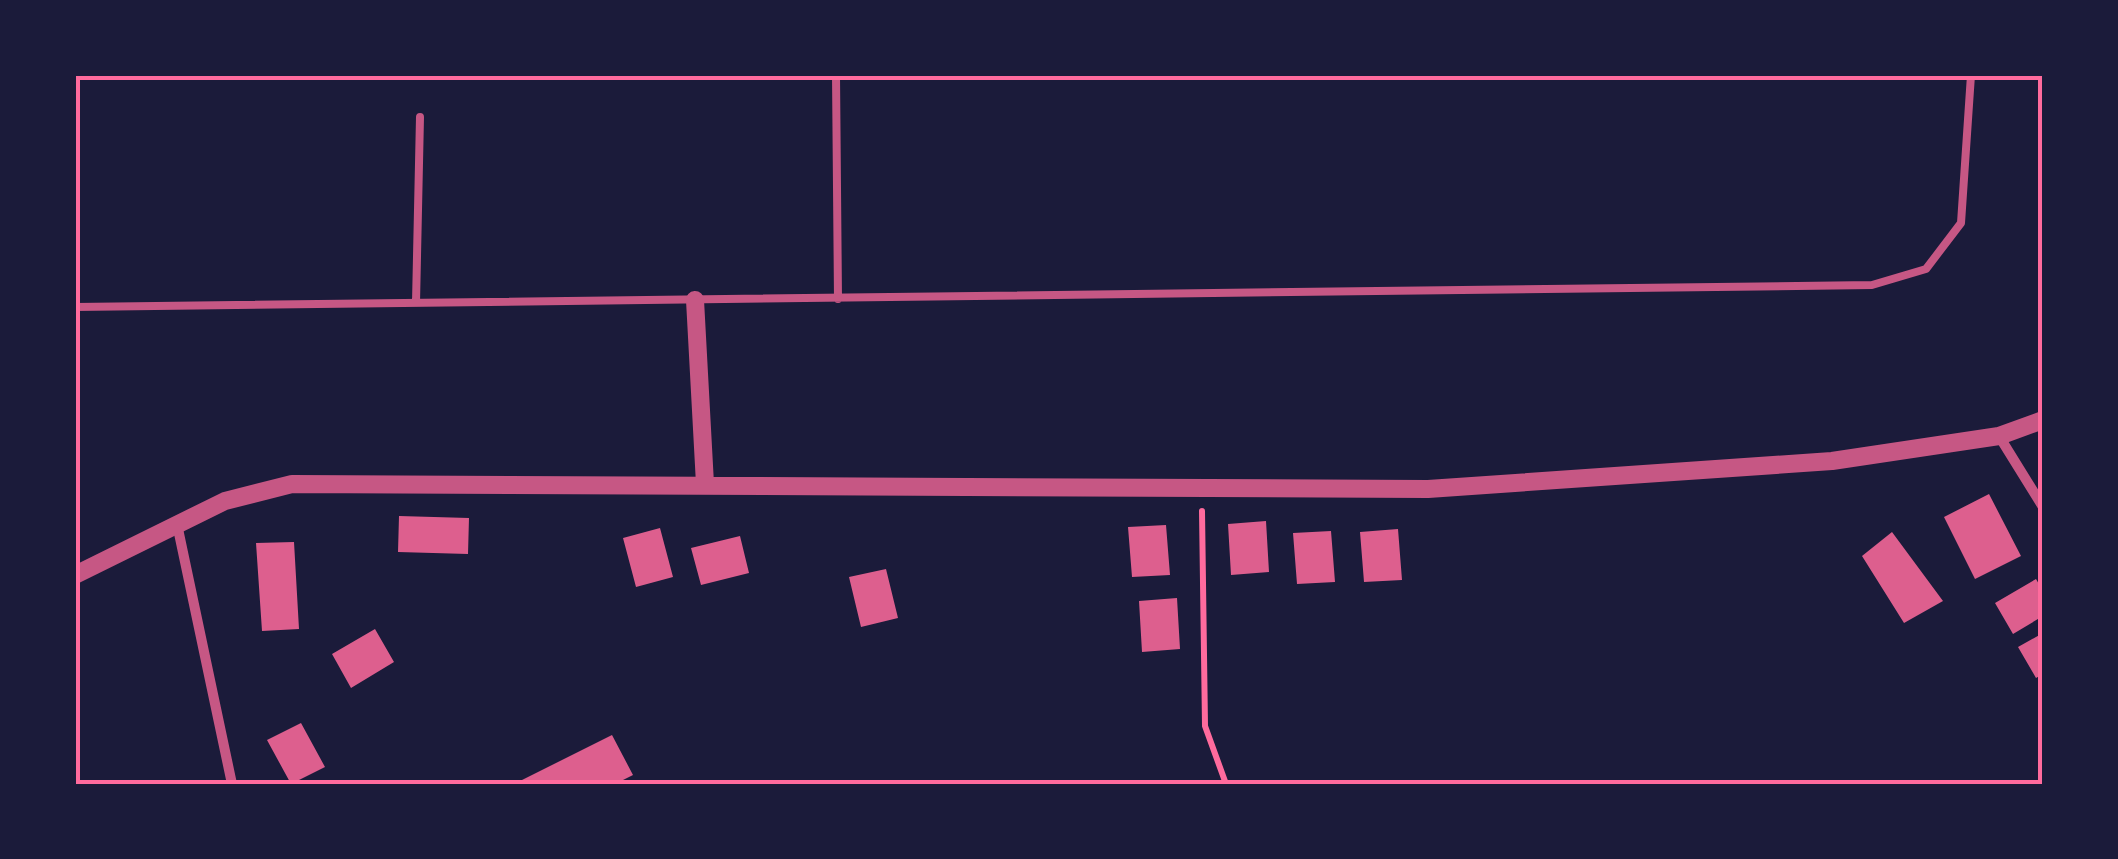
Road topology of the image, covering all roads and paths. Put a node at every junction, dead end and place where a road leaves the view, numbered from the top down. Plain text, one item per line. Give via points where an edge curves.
1 (836, 75) edge
2 (1971, 75) edge
3 (420, 118) dead end
4 (838, 299) junction
5 (695, 300) junction
6 (416, 304) junction
7 (75, 307) edge
8 (2043, 420) edge
9 (1999, 436) junction
10 (704, 484) junction
11 (1202, 490) junction
12 (2043, 507) edge
13 (176, 524) junction
14 (75, 576) edge
15 (232, 784) edge
16 (1226, 784) edge

1 - 4 lane
2 - 4 lane via 1961,224 1926,268 1872,285
3 - 6 lane
4 - 5 lane
5 - 6 lane
5 - 10 street
6 - 7 lane
8 - 9 street
9 - 11 street via 1832,461 1678,473 1428,488
9 - 12 street
10 - 11 street
10 - 13 street via 292,484 225,501
11 - 16 path via 1205,726
13 - 14 street
13 - 15 street

